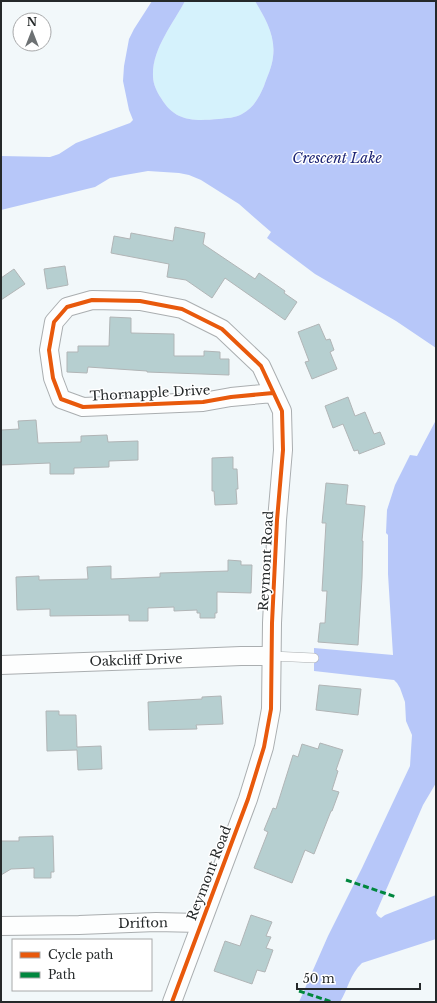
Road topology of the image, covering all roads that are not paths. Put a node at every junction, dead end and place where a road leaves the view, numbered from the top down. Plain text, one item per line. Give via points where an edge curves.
1 (52, 368) joint
2 (273, 393) junction
3 (272, 656) junction
4 (314, 658) dead end
5 (1, 665) edge
6 (200, 923) junction
7 (1, 926) edge
8 (172, 1002) edge

1 - 2 street, Thornapple Drive via 61,399 83,406 203,402
1 - 2 street, Reymont Road via 49,350 54,322 67,307 92,300 140,301 182,310 222,329 261,366
2 - 3 street, Reymont Road via 282,411 283,450 277,520
3 - 4 lane
3 - 5 street, Oakcliff Drive
3 - 6 street, Reymont Road via 270,709 264,747 248,799
6 - 7 street, Drifton
6 - 8 street, Reymont Road

